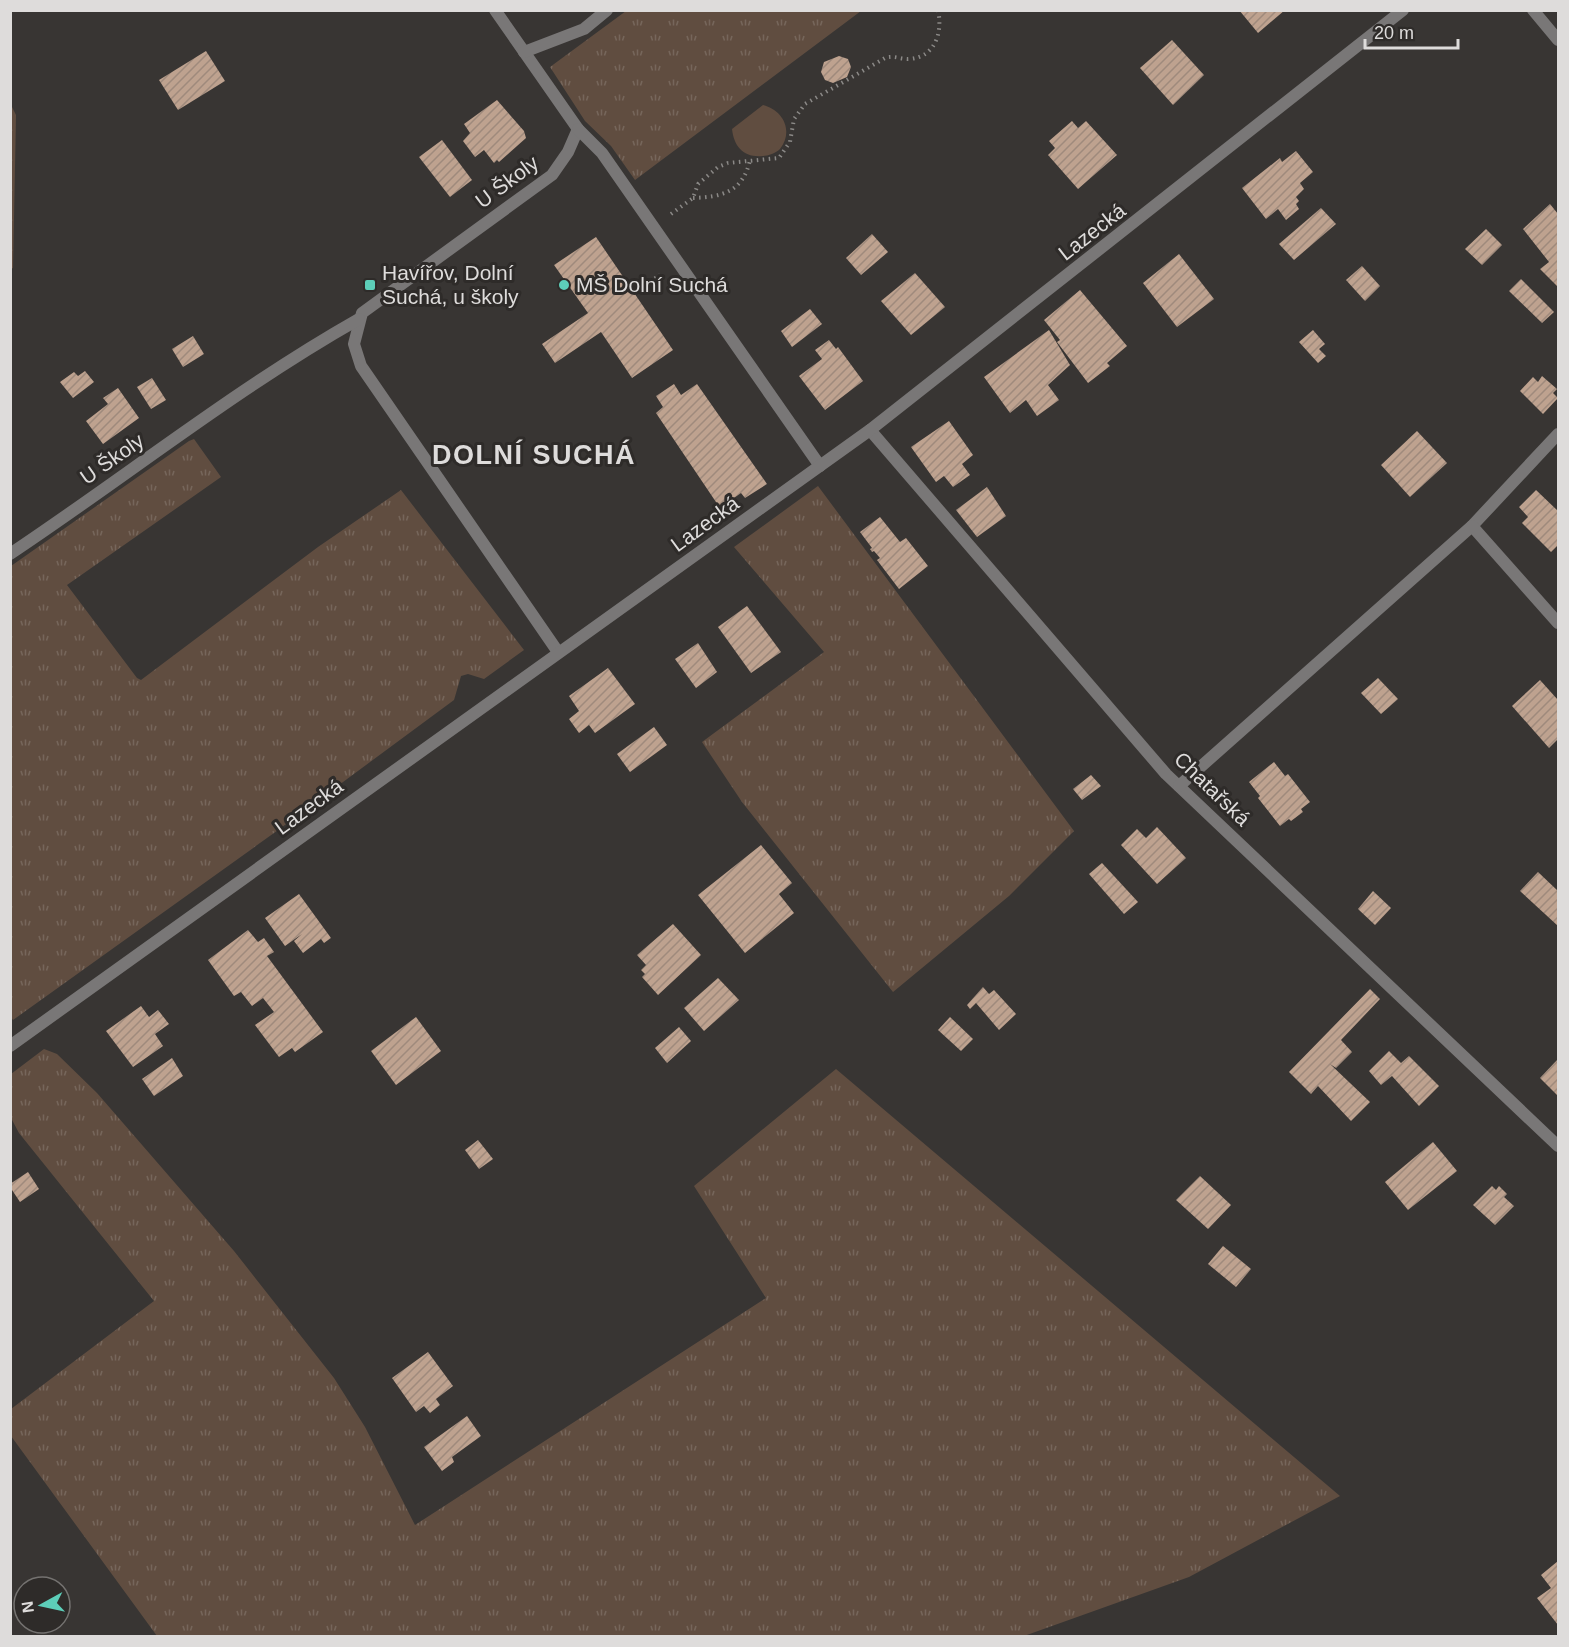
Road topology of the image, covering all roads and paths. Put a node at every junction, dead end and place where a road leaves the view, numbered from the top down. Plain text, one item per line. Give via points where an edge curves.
1 (495, 10) edge
2 (607, 10) edge
3 (938, 10) edge
4 (1403, 10) edge
5 (1533, 10) edge
6 (1558, 40) edge
7 (525, 52) junction
8 (578, 129) junction
9 (750, 160) junction
10 (693, 198) junction
11 (654, 227) junction
12 (678, 262) junction
13 (635, 292) dead end
14 (359, 320) junction
15 (870, 430) junction
16 (1558, 434) edge
17 (820, 466) junction
18 (1472, 526) junction
19 (10, 554) edge
20 (1558, 623) edge
21 (558, 652) junction
22 (1179, 786) junction
23 (10, 1046) edge
24 (1558, 1146) edge

1 - 7 street
2 - 7 street via 584,29
3 - 9 path via 940,31 938,42 931,49 909,59 885,58 805,104 794,119 790,142 779,158
4 - 15 street, Lazecká
5 - 6 street
7 - 8 street
8 - 11 street via 602,153
8 - 14 street, U Školy via 552,175 362,313
9 - 10 path via 728,163 709,173 698,184
9 - 10 path via 741,183 729,193
10 - 11 path
11 - 12 street
12 - 13 path
12 - 17 street
14 - 19 street, U Školy via 205,417
14 - 21 street via 354,344 361,366
15 - 17 street, Lazecká
15 - 22 street, Chatařská
16 - 18 street
17 - 21 street, Lazecká
18 - 20 street
18 - 22 street
21 - 23 street, Lazecká
22 - 24 street, Chatařská

